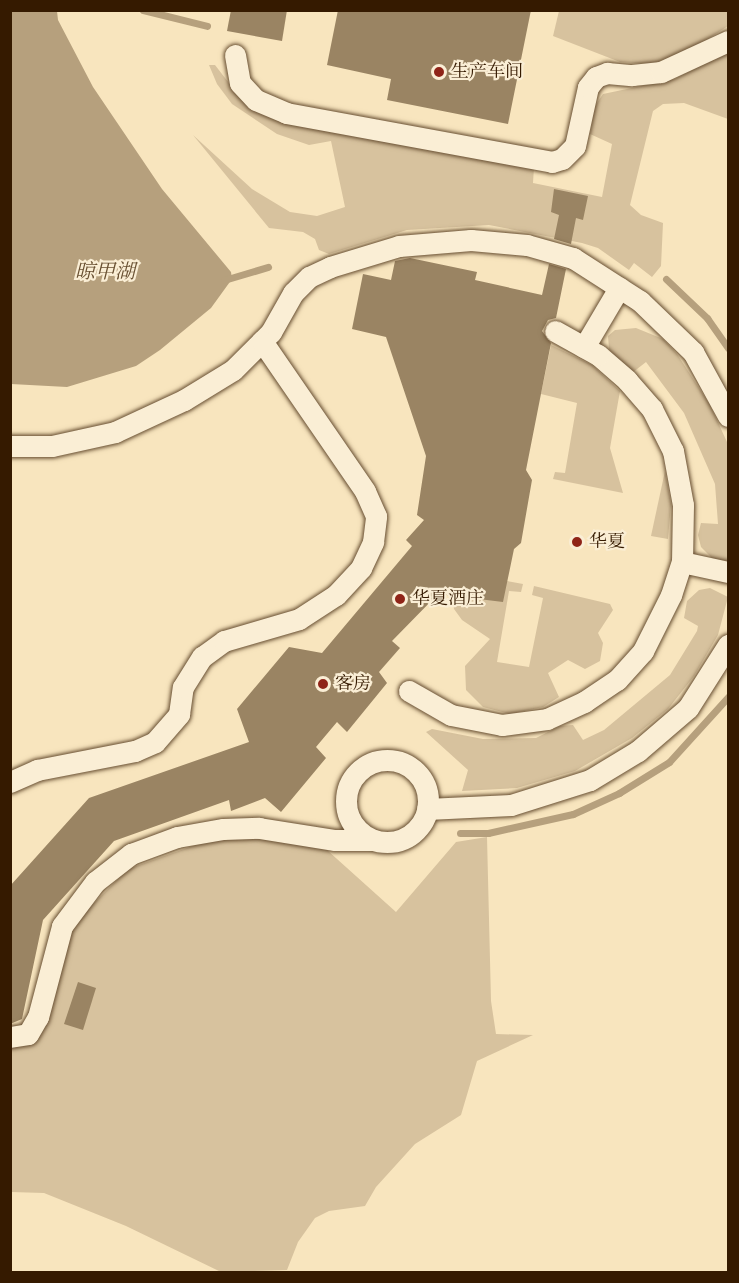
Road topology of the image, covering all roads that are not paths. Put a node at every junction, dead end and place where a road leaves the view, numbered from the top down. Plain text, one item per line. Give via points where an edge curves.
1 (729, 41) edge
2 (235, 55) dead end
3 (619, 288) junction
4 (555, 331) dead end
5 (262, 341) junction
6 (584, 347) junction
7 (729, 416) edge
8 (10, 446) edge
9 (682, 562) junction
10 (729, 572) edge
11 (729, 645) edge
12 (409, 691) dead end
13 (10, 782) edge
14 (427, 809) junction
15 (373, 840) junction
16 (10, 1036) edge

1 - 2 street via 661,72 596,76 588,87 575,146 562,159 552,162 286,113 256,100 240,83
3 - 5 street via 573,258 527,245 471,240 399,246 363,255 309,277 293,293
3 - 6 street
3 - 7 street via 640,301 693,352
4 - 6 street
5 - 8 street via 233,370 184,400 115,432 52,446
5 - 13 street via 373,508 373,542 361,568 336,595 299,619 224,640 202,657 183,687 179,714 155,742 135,750 38,770
6 - 9 street via 598,355 652,409 673,451 683,505
9 - 10 street
9 - 12 street via 643,651 617,680 584,702 547,719 502,725 451,715
11 - 14 street via 688,708 638,751 590,780 511,805
14 - 15 street via 422,822 400,840
14 - 15 street via 424,784 406,766 382,761 369,764 351,781 346,808 360,832
15 - 16 street via 334,840 259,828 223,829 177,837 131,854 94,882 62,926 38,1017 28,1034

